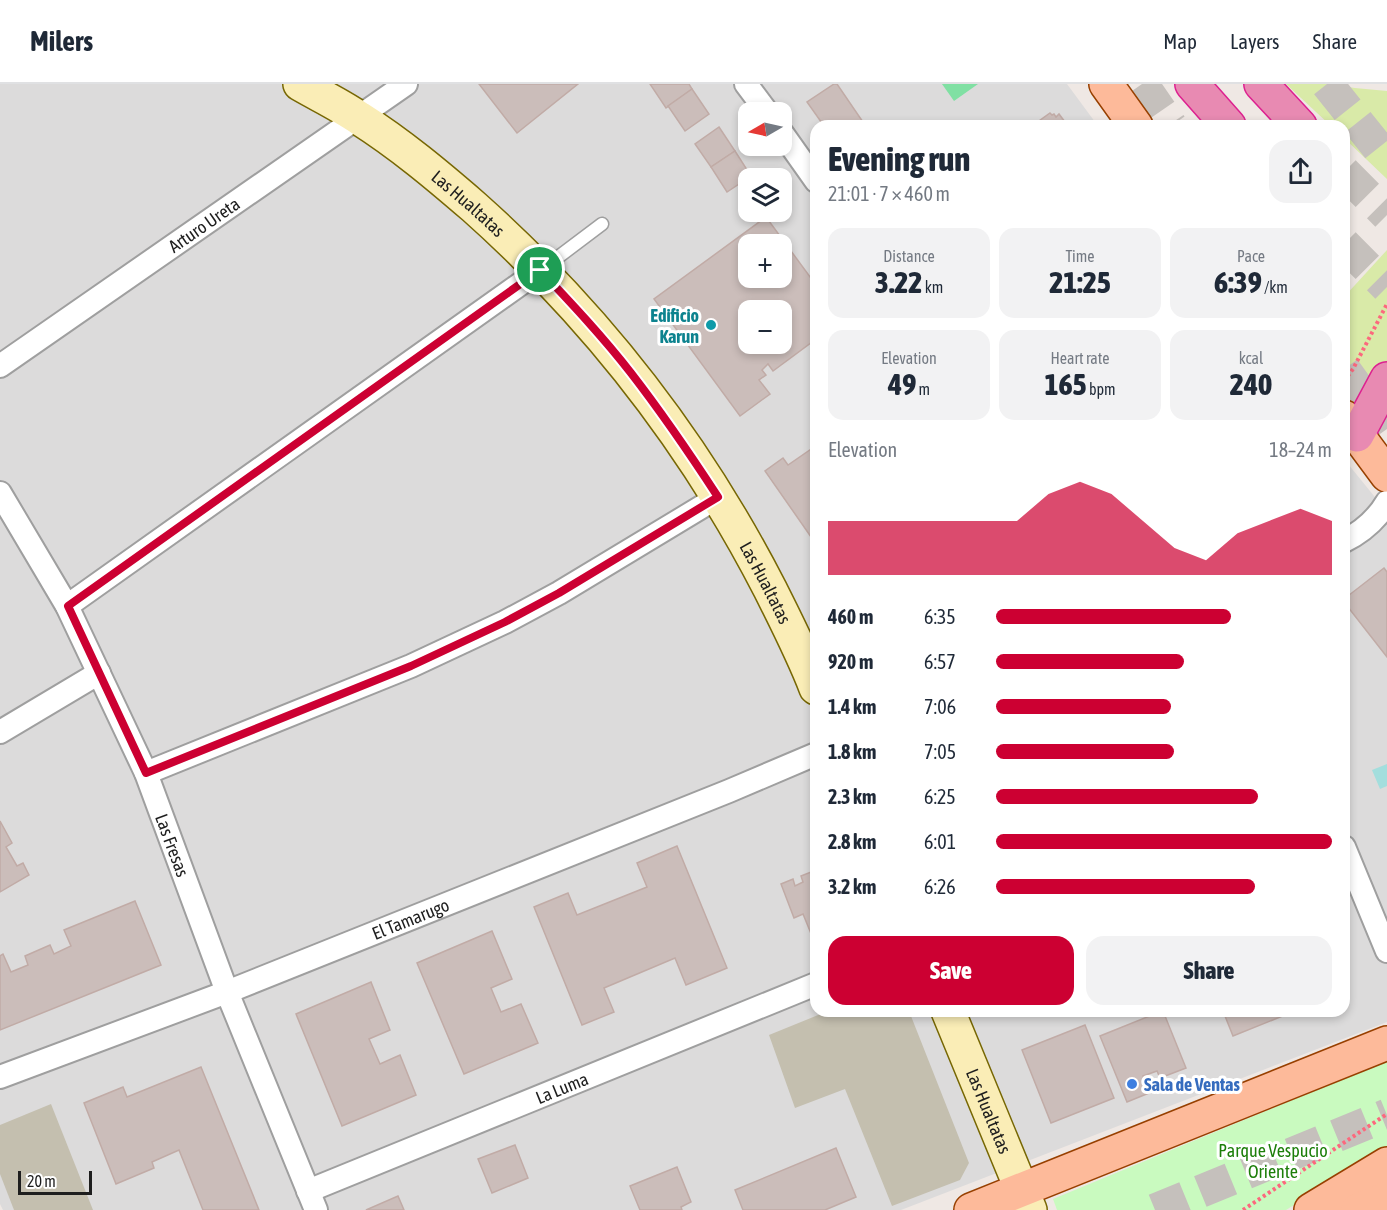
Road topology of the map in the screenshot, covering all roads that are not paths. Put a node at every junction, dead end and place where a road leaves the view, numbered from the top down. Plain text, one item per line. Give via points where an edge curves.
1 (300, 84) edge
2 (405, 84) edge
3 (746, 84) edge
4 (1106, 84) edge
5 (1192, 84) edge
6 (1261, 84) edge
7 (760, 102) edge
8 (358, 117) junction
9 (1132, 120) edge
10 (1224, 120) edge
11 (1294, 120) edge
12 (792, 147) edge
13 (810, 173) edge
14 (602, 225) dead end
15 (540, 270) junction
16 (0, 366) edge
17 (1387, 379) edge
18 (1351, 426) edge
19 (1387, 475) edge
20 (0, 493) edge
21 (718, 497) junction
22 (1387, 502) edge
23 (1350, 538) edge
24 (68, 606) junction
25 (99, 673) junction
26 (810, 674) edge
27 (0, 732) edge
28 (810, 757) edge
29 (146, 773) junction
30 (1350, 862) edge
31 (1387, 951) edge
32 (810, 987) edge
33 (227, 992) junction
34 (950, 1017) edge
35 (1387, 1043) edge
36 (0, 1077) edge
37 (1387, 1164) edge
38 (1387, 1198) edge
39 (1026, 1200) edge
40 (312, 1201) edge
41 (971, 1210) edge
42 (1311, 1210) edge
43 (1358, 1210) edge

1 - 8 street, Las Hualtatas
2 - 8 street, Arturo Ureta
3 - 7 street
4 - 9 main road
5 - 10 highway
6 - 11 highway
8 - 15 street, Las Hualtatas via 446,183
8 - 16 street, Arturo Ureta
12 - 13 street
14 - 15 lane
15 - 21 street, Las Hualtatas via 630,372
15 - 24 street
17 - 18 highway
18 - 19 main road
20 - 24 street, Las Fresas
21 - 26 street, Las Hualtatas via 784,616
21 - 29 street via 505,622 411,666
22 - 23 street via 1363,530
24 - 25 street, Las Fresas
25 - 27 street
25 - 29 street, Las Fresas
28 - 33 street, El Tamarugo
29 - 33 street, Las Fresas
30 - 31 street
32 - 40 street, La Luma
33 - 36 street, El Tamarugo
33 - 40 street, Las Fresas
34 - 39 street, Las Hualtatas
35 - 39 main road
37 - 42 main road
38 - 43 main road
39 - 41 main road

